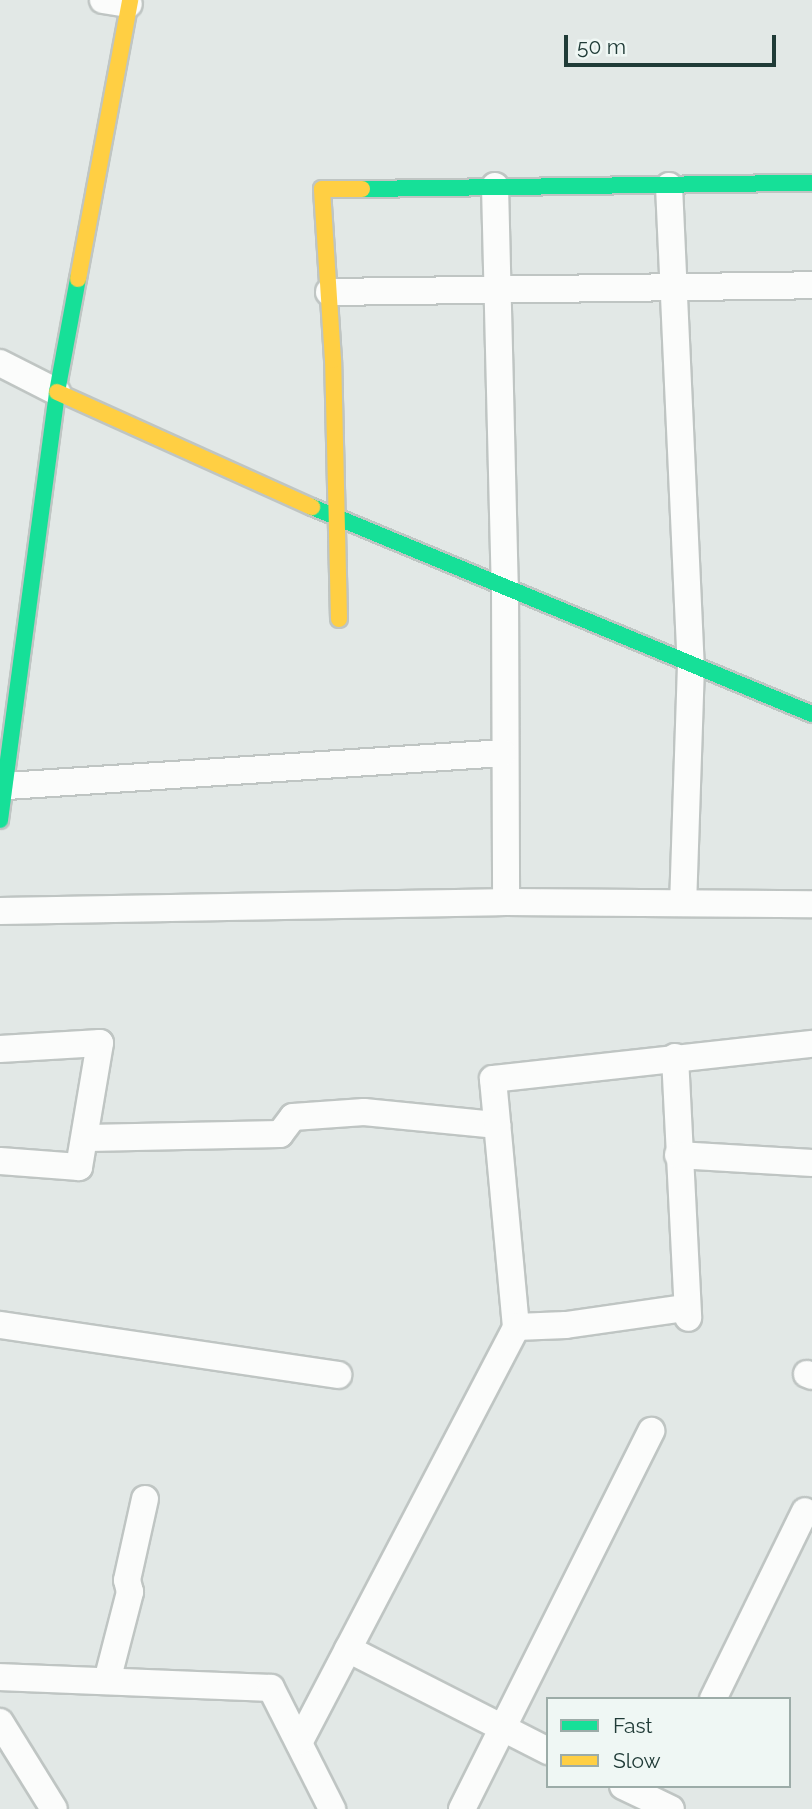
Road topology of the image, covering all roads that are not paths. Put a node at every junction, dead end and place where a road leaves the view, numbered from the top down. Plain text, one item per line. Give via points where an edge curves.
1 (103, 0) edge
2 (130, 2) edge
3 (812, 183) edge
4 (495, 186) junction
5 (668, 186) junction
6 (812, 285) edge
7 (673, 287) junction
8 (497, 289) junction
9 (328, 292) junction
10 (0, 363) edge
11 (57, 392) junction
12 (335, 515) junction
13 (505, 585) junction
14 (339, 619) dead end
15 (691, 665) junction
16 (812, 714) edge
17 (503, 753) junction
18 (7, 786) junction
19 (0, 820) edge
20 (683, 901) junction
21 (506, 902) junction
22 (812, 904) edge
23 (0, 911) edge
24 (812, 1044) edge
25 (0, 1049) edge
26 (674, 1057) junction
27 (497, 1125) junction
28 (88, 1138) junction
29 (678, 1155) junction
30 (0, 1161) edge
31 (812, 1163) edge
32 (0, 1325) edge
33 (516, 1327) junction
34 (338, 1375) dead end
35 (651, 1431) dead end
36 (145, 1499) dead end
37 (805, 1511) dead end
38 (348, 1649) junction
39 (0, 1677) edge
40 (107, 1681) junction
41 (714, 1697) edge
42 (0, 1722) edge
43 (501, 1730) junction
44 (300, 1741) junction
45 (546, 1750) edge
46 (628, 1788) edge
47 (663, 1802) edge
48 (54, 1809) edge
49 (332, 1809) edge
50 (462, 1809) edge

1 - 2 street
2 - 11 street
3 - 5 street
4 - 5 street
4 - 8 street
4 - 9 street via 321,189
5 - 7 street
6 - 7 street
7 - 8 street
7 - 15 street
8 - 9 street
8 - 13 street
9 - 12 street
10 - 11 street
11 - 12 street
11 - 18 street
12 - 13 street
12 - 14 street
13 - 15 street
13 - 17 street
15 - 16 street
15 - 20 street
17 - 18 street
17 - 21 street
18 - 19 street
20 - 21 street
20 - 22 street
21 - 23 street
24 - 26 street
25 - 28 street via 100,1044
26 - 27 street via 493,1079
26 - 29 street
27 - 28 street via 364,1112 293,1117 280,1135
27 - 33 street
28 - 30 street via 79,1167
29 - 31 street
29 - 33 street via 686,1313
32 - 34 street
33 - 38 street
35 - 43 street
36 - 40 street via 127,1580 130,1592
37 - 41 street
38 - 43 street
38 - 44 street
39 - 40 street
40 - 44 street via 271,1688
42 - 48 street
43 - 45 street
43 - 50 street
44 - 49 street
46 - 47 street

